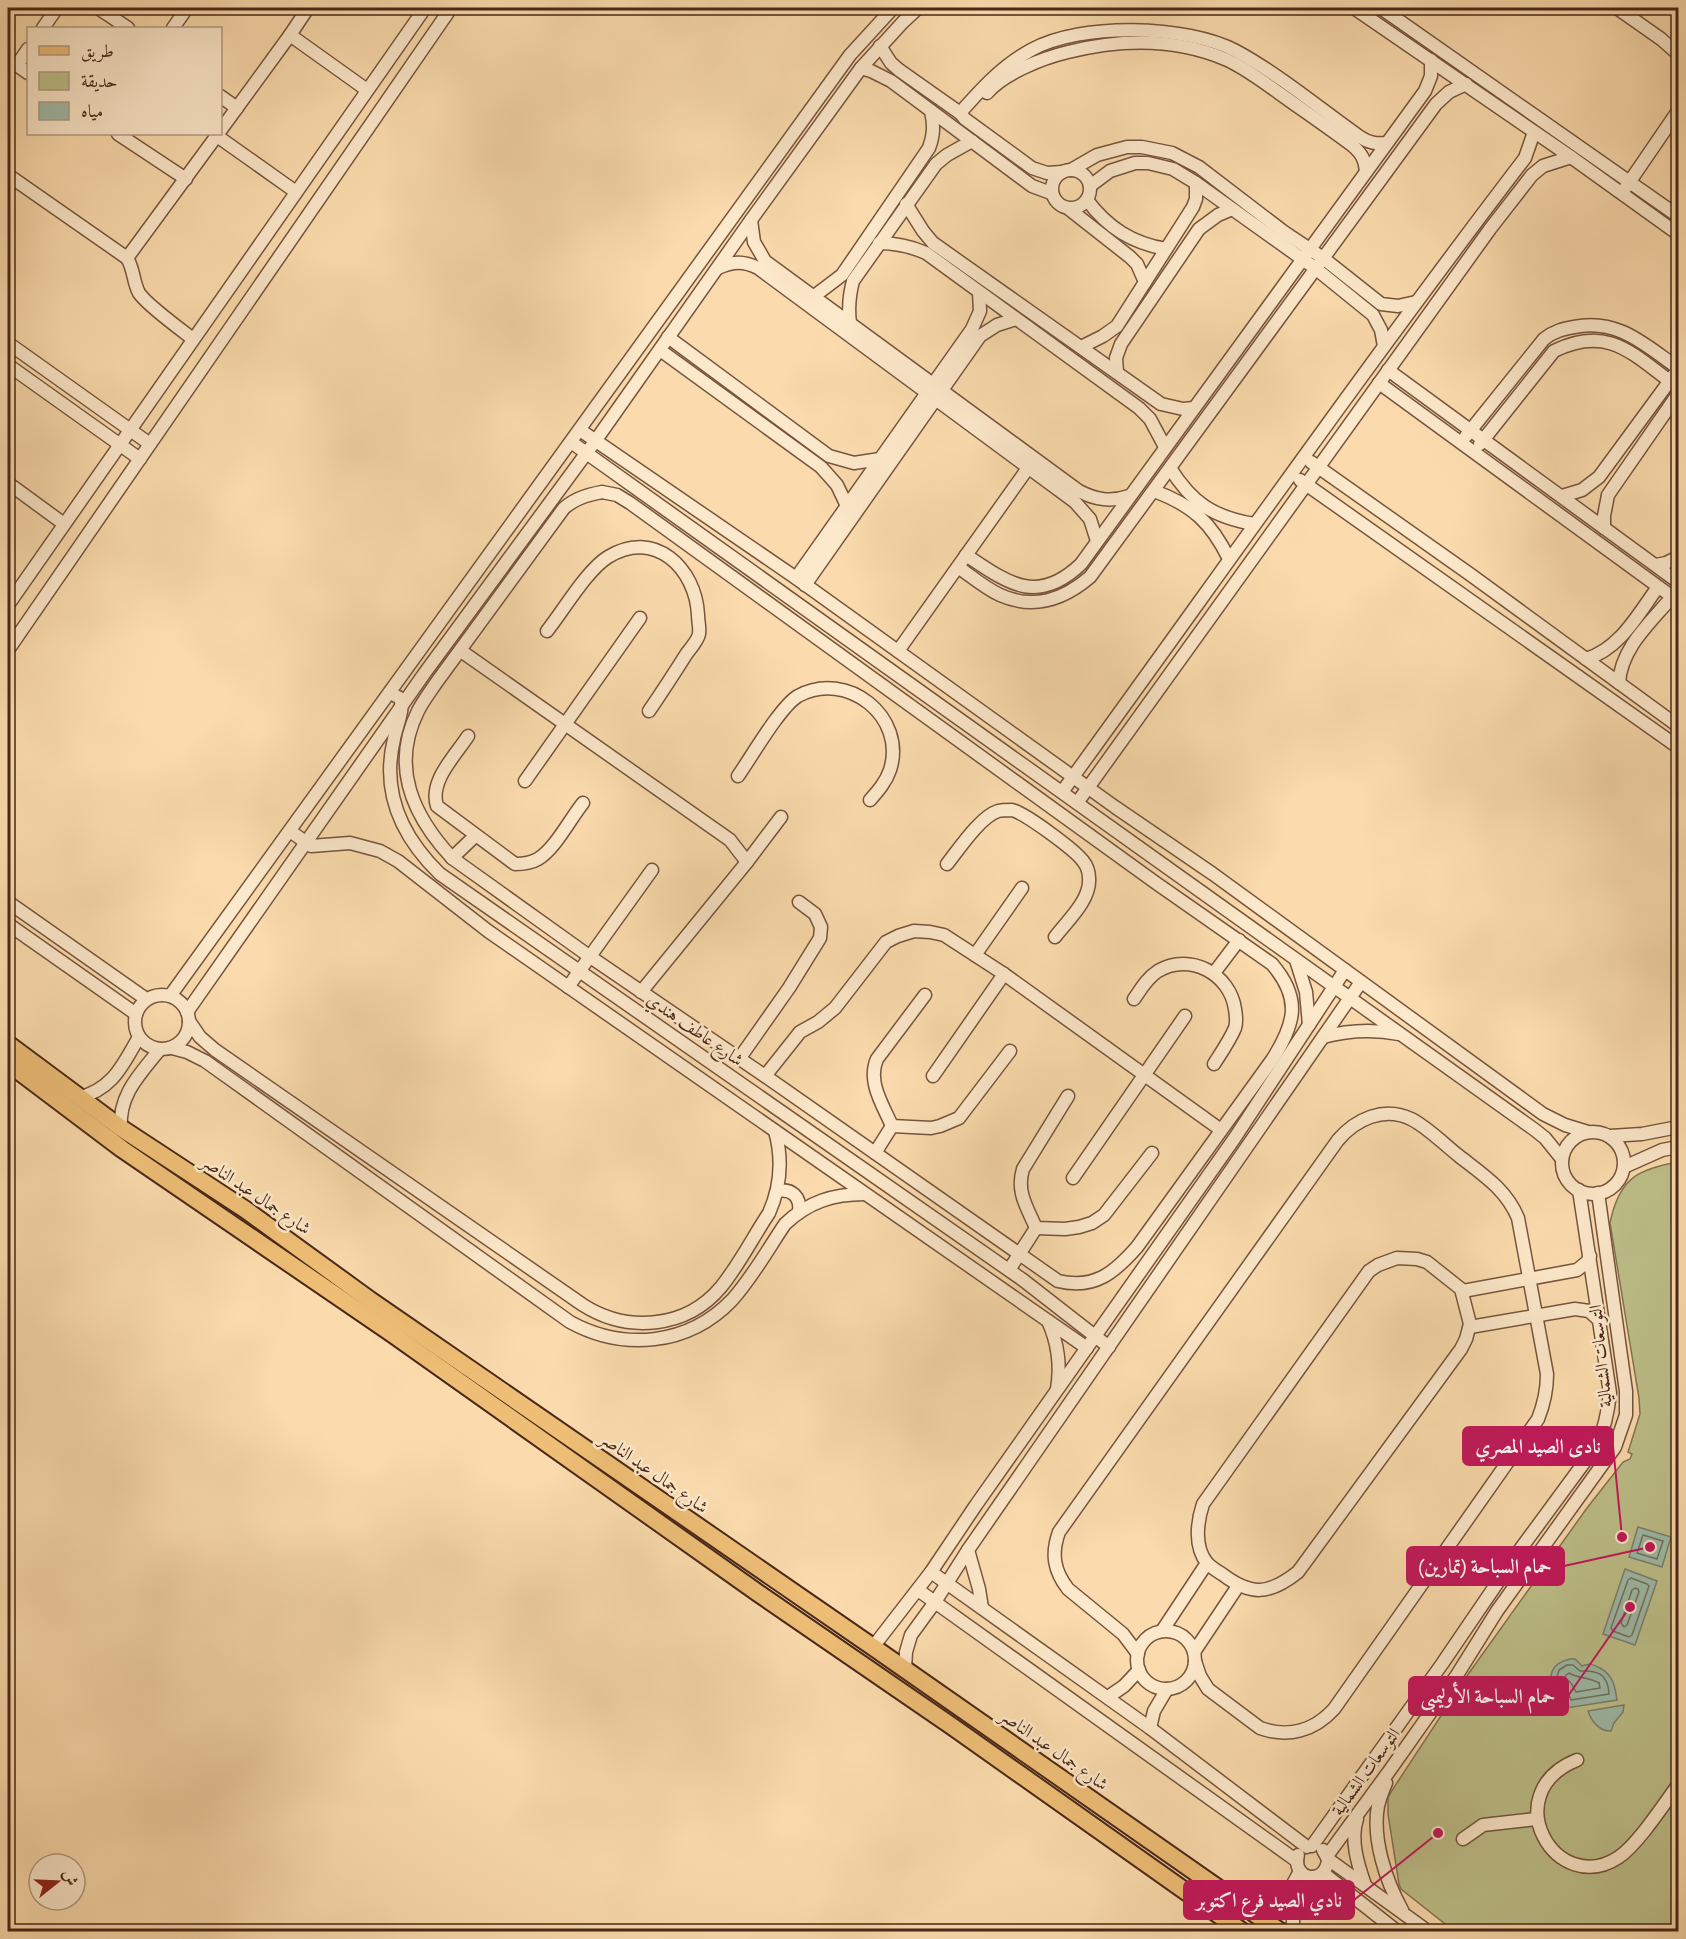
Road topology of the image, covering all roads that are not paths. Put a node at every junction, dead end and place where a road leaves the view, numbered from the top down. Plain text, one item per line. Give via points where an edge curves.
1 (57, 8) edge
2 (98, 8) edge
3 (187, 8) edge
4 (308, 8) edge
5 (425, 8) edge
6 (451, 8) edge
7 (893, 8) edge
8 (918, 8) edge
9 (1354, 8) edge
10 (1381, 8) edge
11 (1617, 8) edge
12 (44, 27) edge
13 (126, 27) edge
14 (174, 27) edge
15 (290, 35) junction
16 (880, 46) junction
17 (27, 50) edge
18 (1678, 54) edge
19 (1431, 60) junction
20 (12, 62) edge
21 (861, 68) junction
22 (27, 72) edge
23 (1466, 84) junction
24 (367, 90) junction
25 (222, 97) edge
26 (237, 108) junction
27 (931, 111) junction
28 (1678, 111) edge
29 (963, 116) junction
30 (222, 129) edge
31 (1534, 132) junction
32 (120, 135) edge
33 (218, 135) edge
34 (222, 135) edge
35 (972, 141) junction
36 (1387, 143) junction
37 (1572, 157) junction
38 (1067, 171) junction
39 (1366, 171) junction
40 (8, 175) edge
41 (186, 179) junction
42 (1630, 181) junction
43 (1196, 183) junction
44 (1090, 186) junction
45 (296, 192) junction
46 (1051, 193) junction
47 (1622, 193) junction
48 (1087, 200) junction
49 (906, 204) junction
50 (1069, 209) junction
51 (1232, 209) junction
52 (1678, 216) edge
53 (751, 220) junction
54 (1678, 234) edge
55 (879, 243) junction
56 (1166, 249) junction
57 (1307, 255) junction
58 (127, 258) junction
59 (1319, 263) junction
60 (717, 269) junction
61 (1145, 282) junction
62 (979, 292) junction
63 (813, 297) junction
64 (1416, 302) junction
65 (1016, 319) junction
66 (850, 323) junction
67 (668, 337) junction
68 (193, 339) junction
69 (8, 343) edge
70 (1384, 346) junction
71 (1081, 347) junction
72 (660, 350) junction
73 (8, 365) edge
74 (1678, 369) edge
75 (1388, 370) junction
76 (1117, 372) junction
77 (1379, 383) junction
78 (1674, 384) edge
79 (934, 392) junction
80 (1678, 394) edge
81 (1194, 408) junction
82 (130, 430) junction
83 (580, 430) junction
84 (1471, 430) junction
85 (1483, 439) junction
86 (596, 440) junction
87 (571, 442) junction
88 (1461, 442) junction
89 (120, 444) junction
90 (150, 444) junction
91 (1165, 447) junction
92 (1473, 452) junction
93 (586, 453) junction
94 (1304, 457) junction
95 (140, 459) junction
96 (880, 459) junction
97 (1318, 467) junction
98 (1028, 468) junction
99 (1170, 468) junction
100 (1292, 474) junction
101 (8, 483) edge
102 (1306, 484) junction
103 (1154, 491) junction
104 (1129, 496) junction
105 (1562, 496) junction
106 (847, 506) junction
107 (64, 524) junction
108 (1254, 524) junction
109 (1605, 528) junction
110 (678, 538) junction
111 (1097, 541) junction
112 (667, 554) junction
113 (966, 555) junction
114 (1678, 557) edge
115 (1229, 559) junction
116 (1656, 565) junction
117 (958, 567) junction
118 (801, 581) junction
119 (1678, 582) edge
120 (1658, 587) junction
121 (1675, 599) edge
122 (8, 605) edge
123 (640, 618) dead end
124 (547, 632) dead end
125 (8, 650) edge
126 (461, 651) junction
127 (898, 651) junction
128 (1586, 659) junction
129 (1618, 683) junction
130 (883, 685) junction
131 (390, 693) junction
132 (870, 703) junction
133 (403, 705) junction
134 (650, 711) dead end
135 (565, 724) junction
136 (1678, 726) edge
137 (468, 736) dead end
138 (1678, 747) edge
139 (738, 776) dead end
140 (1073, 777) junction
141 (525, 781) dead end
142 (1088, 788) junction
143 (1062, 792) junction
144 (870, 800) dead end
145 (583, 803) dead end
146 (1077, 803) junction
147 (1065, 816) junction
148 (781, 817) dead end
149 (290, 831) junction
150 (1053, 835) junction
151 (475, 836) junction
152 (305, 843) junction
153 (452, 858) junction
154 (747, 862) junction
155 (947, 864) dead end
156 (652, 870) dead end
157 (1022, 888) dead end
158 (8, 902) edge
159 (799, 902) dead end
160 (8, 924) edge
161 (1054, 936) dead end
162 (1239, 940) junction
163 (975, 955) junction
164 (589, 956) junction
165 (1296, 960) junction
166 (1345, 970) junction
167 (578, 971) junction
168 (1214, 973) junction
169 (1004, 974) junction
170 (1361, 982) junction
171 (568, 987) junction
172 (1334, 987) junction
173 (640, 992) junction
174 (925, 995) dead end
175 (170, 996) junction
176 (1351, 998) junction
177 (146, 999) junction
178 (1134, 999) dead end
179 (136, 1014) junction
180 (1185, 1016) dead end
181 (188, 1017) junction
182 (1309, 1025) junction
183 (1403, 1035) junction
184 (139, 1037) junction
185 (1323, 1037) junction
186 (8, 1044) edge
187 (166, 1048) junction
188 (1010, 1051) dead end
189 (739, 1059) junction
190 (8, 1063) edge
191 (1214, 1064) dead end
192 (1144, 1075) junction
193 (765, 1076) junction
194 (933, 1076) dead end
195 (1068, 1096) dead end
196 (78, 1098) junction
197 (892, 1126) junction
198 (1678, 1127) edge
199 (121, 1128) junction
200 (1221, 1130) junction
201 (775, 1131) junction
202 (1588, 1132) junction
203 (1610, 1136) junction
204 (1678, 1146) edge
205 (875, 1153) junction
206 (1152, 1153) dead end
207 (1562, 1159) junction
208 (1624, 1167) junction
209 (1073, 1178) dead end
210 (1579, 1190) junction
211 (777, 1191) junction
212 (1598, 1193) junction
213 (865, 1194) junction
214 (799, 1212) junction
215 (1036, 1228) junction
216 (1019, 1254) junction
217 (1590, 1256) junction
218 (1009, 1270) junction
219 (1530, 1278) junction
220 (1463, 1291) junction
221 (365, 1306) junction
222 (1536, 1315) junction
223 (1047, 1320) junction
224 (1074, 1320) junction
225 (1599, 1320) junction
226 (396, 1327) junction
227 (1470, 1327) junction
228 (1064, 1332) junction
229 (1095, 1336) junction
230 (1109, 1347) junction
231 (1087, 1348) junction
232 (1057, 1391) junction
233 (1606, 1424) junction
234 (1622, 1430) junction
235 (968, 1550) junction
236 (1207, 1563) junction
237 (931, 1572) junction
238 (947, 1584) junction
239 (1238, 1586) junction
240 (918, 1590) junction
241 (935, 1602) junction
242 (982, 1608) junction
243 (1161, 1631) junction
244 (1123, 1634) junction
245 (1148, 1638) junction
246 (873, 1647) junction
247 (1138, 1654) junction
248 (1194, 1657) junction
249 (1442, 1664) junction
250 (905, 1669) junction
251 (1139, 1670) junction
252 (1457, 1675) junction
253 (1172, 1688) junction
254 (1208, 1689) junction
255 (1108, 1697) junction
256 (1150, 1728) junction
257 (1577, 1760) dead end
258 (1390, 1770) junction
259 (1678, 1785) edge
260 (1360, 1811) junction
261 (1536, 1820) junction
262 (1463, 1839) dead end
263 (1309, 1846) junction
264 (1328, 1857) junction
265 (1299, 1866) junction
266 (1319, 1875) junction
267 (1365, 1886) junction
268 (1255, 1914) junction
269 (1404, 1914) junction
270 (1243, 1932) edge
271 (1281, 1932) edge
272 (1293, 1932) edge
273 (1398, 1932) edge
274 (1429, 1932) edge

1 - 12 street
2 - 13 street
3 - 14 street
4 - 15 street
5 - 24 street
6 - 90 street
7 - 83 street via 850,55
8 - 16 street
9 - 19 street
10 - 42 street
11 - 18 street
15 - 24 street
15 - 26 street
16 - 21 street
16 - 29 street via 898,70
17 - 20 street
19 - 23 street
19 - 36 street via 1431,76 1425,91
20 - 22 street
21 - 27 street via 891,81
21 - 53 street
23 - 31 street
23 - 59 street via 1449,92 1437,104
24 - 45 street
25 - 26 street
26 - 30 street
27 - 35 street
27 - 63 street via 934,124 929,148 842,275
28 - 42 street
29 - 36 street via 987,82 1032,49 1090,33 1160,32 1195,36 1234,50 1368,142
29 - 38 street via 1032,168 1047,173
29 - 39 street via 991,88 1034,63 1092,46 1159,42 1194,48 1226,60 1264,83 1353,146 1361,153
31 - 37 street
31 - 64 street via 1525,158
32 - 41 street
33 - 41 street
34 - 45 street
35 - 46 street via 1032,186
35 - 49 street via 936,164
36 - 39 street
37 - 47 street
37 - 75 street via 1544,166 1532,175
38 - 44 street via 1081,173
38 - 46 street via 1052,183
38 - 57 street via 1097,154 1127,147 1172,153 1198,166 1284,232
39 - 57 street
40 - 58 street
41 - 58 street
42 - 47 street
42 - 52 street
43 - 44 street via 1173,169 1142,163 1110,171
43 - 51 street
43 - 56 street via 1193,207
44 - 48 street
45 - 68 street
46 - 50 street via 1060,206
47 - 54 street
48 - 50 street
48 - 56 street via 1121,234
49 - 55 street
49 - 71 street via 933,243
50 - 61 street via 1130,257
51 - 57 street
51 - 76 street via 1199,229 1121,344
53 - 60 street
53 - 63 street via 754,242 765,261
55 - 62 street via 903,245 926,253
55 - 66 street via 853,281 848,302
56 - 61 street
57 - 59 street
57 - 81 street
58 - 68 street via 138,292
59 - 64 street via 1381,304
59 - 70 street via 1373,315
59 - 99 street
60 - 67 street
60 - 79 street via 737,262 758,268
61 - 71 street via 1117,326
62 - 65 street
62 - 79 street via 977,320
63 - 66 street
64 - 70 street
65 - 79 street via 980,336
65 - 91 street via 1139,408 1155,426
66 - 79 street
67 - 72 street
67 - 96 street via 829,456 854,463
68 - 82 street
69 - 82 street
70 - 94 street
71 - 76 street
72 - 86 street
72 - 106 street via 821,467 837,484
73 - 89 street
74 - 78 street
74 - 84 street via 1628,333 1607,326 1586,324 1554,332 1544,339
75 - 77 street
75 - 84 street
76 - 81 street via 1161,404
77 - 88 street
77 - 97 street
78 - 85 street via 1621,346 1605,341 1569,343 1554,351
78 - 105 street via 1599,477 1582,490
79 - 96 street
79 - 98 street
79 - 104 street via 1080,491 1099,499
79 - 118 street
80 - 109 street via 1608,495
81 - 91 street
82 - 89 street
82 - 90 street
83 - 86 street
83 - 87 street
84 - 85 street
84 - 88 street
85 - 92 street
85 - 105 street
86 - 93 street
86 - 118 street
87 - 93 street
87 - 131 street
88 - 92 street
89 - 95 street
89 - 107 street
90 - 95 street
91 - 104 street
92 - 120 street
93 - 133 street
93 - 143 street
94 - 97 street
94 - 100 street
95 - 125 street
96 - 106 street
97 - 102 street
97 - 128 street
98 - 111 street via 1083,510
98 - 113 street
99 - 103 street
99 - 108 street via 1196,501 1233,521
100 - 102 street
100 - 108 street
101 - 107 street
102 - 138 street
102 - 142 street
103 - 115 street via 1183,504 1207,523
103 - 117 street via 1090,577 1057,598 1018,601 999,594
104 - 111 street
105 - 109 street
106 - 118 street
107 - 122 street
108 - 115 street
109 - 116 street
110 - 112 street
110 - 126 street via 617,495 602,492 574,500 564,508
110 - 130 street
111 - 113 street via 1071,574 1044,585 1009,582
112 - 124 street via 637,548 608,557 596,566
112 - 134 street via 691,582 697,599 699,635
113 - 117 street
114 - 116 street
115 - 140 street
116 - 119 street
117 - 127 street
118 - 127 street
120 - 121 street
120 - 128 street via 1612,646
121 - 129 street via 1631,646
123 - 135 street
126 - 135 street
126 - 153 street via 418,711 405,761 421,819
127 - 140 street
128 - 129 street
129 - 136 street
130 - 132 street
130 - 147 street
131 - 133 street via 400,698
131 - 149 street
132 - 139 street via 843,689 813,690 798,696 786,706
132 - 144 street via 883,716 891,733 893,752 882,787
133 - 152 street
133 - 167 street, شارع عاطف هندي via 389,779 400,817 413,842 451,882
135 - 141 street
135 - 154 street via 730,840
137 - 151 street via 438,780 434,798 443,813
140 - 142 street
140 - 143 street
142 - 146 street
142 - 166 street
143 - 146 street
145 - 151 street via 548,852 526,864 515,864
146 - 165 street
147 - 150 street
147 - 162 street
148 - 154 street
149 - 152 street
149 - 175 street
150 - 155 street via 1014,810 998,812 984,820
150 - 161 street via 1082,860 1089,879 1084,900
151 - 153 street
152 - 171 street, شارع عاطف هندي via 360,845 389,855
152 - 181 street
153 - 164 street
154 - 173 street
156 - 164 street
157 - 163 street
158 - 177 street
159 - 189 street via 815,914 821,927 820,938
160 - 179 street
162 - 168 street
162 - 200 street via 1284,977 1292,1016 1277,1053
163 - 169 street
163 - 193 street via 944,934 914,931 886,942 835,1008 800,1032
164 - 167 street
164 - 173 street
165 - 172 street
165 - 182 street via 1306,992
166 - 170 street
166 - 172 street
167 - 171 street
167 - 218 street, شارع عاطف هندي
168 - 178 street via 1193,965 1171,966 1157,971
168 - 191 street via 1230,991 1236,1015 1235,1027
169 - 192 street
169 - 194 street
170 - 176 street
170 - 202 street via 1543,1114
171 - 201 street, شارع عاطف هندي
172 - 176 street
172 - 182 street
173 - 189 street
174 - 197 street via 873,1068 875,1086
175 - 177 street
175 - 181 street via 180,1002
176 - 183 street
176 - 185 street
177 - 179 street
179 - 184 street
180 - 192 street
181 - 187 street via 185,1036 177,1045
181 - 211 street via 200,1037 215,1050 583,1305 615,1320 661,1322 704,1303 728,1278 769,1213
182 - 229 street
183 - 185 street via 1369,1030
183 - 207 street via 1535,1130
184 - 187 street via 148,1046
184 - 196 street via 109,1083
185 - 230 street
186 - 196 main road, شارع جمال عبد الناصر
187 - 199 street via 124,1098
187 - 214 street via 205,1060 570,1322 605,1337 656,1340 704,1323 733,1299 785,1224
188 - 197 street via 959,1118 931,1128
189 - 193 street
190 - 221 main road, شارع جمال عبد الناصر via 113,1142
192 - 200 street
192 - 209 street
193 - 205 street
195 - 215 street via 1020,1179 1020,1190
196 - 199 main road, شارع جمال عبد الناصر
197 - 205 street
198 - 203 street
199 - 221 main road, شارع جمال عبد الناصر via 246,1210
200 - 216 street via 1137,1247 1112,1272 1092,1281 1069,1284 1058,1281
201 - 211 street via 781,1166
201 - 213 street, شارع عاطف هندي
202 - 203 street
202 - 207 street via 1568,1144
203 - 208 street via 1620,1146
204 - 208 street
205 - 216 street
206 - 215 street via 1104,1215 1092,1223 1065,1229
207 - 210 street via 1564,1174
208 - 212 street via 1616,1184
210 - 212 street
210 - 217 street
211 - 214 street via 794,1194 799,1200
212 - 234 street, التوسعات الشمالية via 1625,1378
213 - 214 street via 835,1196
213 - 223 street, شارع عاطف هندي
215 - 216 street
216 - 218 street
217 - 219 street via 1577,1270
217 - 225 street
218 - 224 street, شارع عاطف هندي
219 - 220 street
219 - 222 street
219 - 244 street via 1518,1218 1497,1186 1412,1120 1376,1115 1345,1131 1059,1532 1054,1561 1061,1581
220 - 227 street
220 - 236 street via 1418,1259 1387,1261 1370,1271 1203,1504 1198,1534
221 - 226 main road, شارع جمال عبد الناصر
222 - 225 street via 1582,1309
222 - 227 street
222 - 254 street via 1547,1374 1538,1419 1327,1717 1308,1729 1278,1733 1260,1728
223 - 228 street, شارع عاطف هندي
223 - 232 street via 1059,1355
224 - 228 street via 1075,1329
224 - 229 street, شارع عاطف هندي
225 - 233 street via 1610,1393
226 - 246 main road, شارع جمال عبد الناصر
226 - 270 main road, شارع جمال عبد الناصر via 758,1593
227 - 239 street via 1461,1349 1298,1572 1263,1589
228 - 231 street, شارع عاطف هندي
229 - 230 street, شارع عاطف هندي
229 - 231 street
230 - 235 street
231 - 232 street
232 - 237 street
233 - 234 street
233 - 249 street via 1597,1445
234 - 252 street, التوسعات الشمالية via 1615,1448 1497,1611
235 - 238 street
235 - 242 street
236 - 239 street
236 - 243 street
237 - 238 street
237 - 240 street
238 - 241 street
238 - 242 street
239 - 248 street
240 - 241 street
240 - 246 street
241 - 250 street via 911,1635
241 - 265 street
242 - 255 street
243 - 245 street
243 - 248 street via 1182,1635
244 - 245 street
244 - 247 street
245 - 247 street
246 - 250 main road, شارع جمال عبد الناصر
247 - 251 street
248 - 253 street via 1190,1677
248 - 254 street
249 - 252 street
249 - 263 street
250 - 268 main road, شارع جمال عبد الناصر
251 - 253 street via 1149,1684
251 - 255 street
252 - 258 street, التوسعات الشمالية
253 - 254 street
253 - 256 street via 1154,1710
255 - 256 street
256 - 263 street
257 - 261 street via 1548,1780 1540,1795
258 - 260 street, التوسعات الشمالية
258 - 269 street via 1378,1805 1377,1824 1380,1853
259 - 261 street via 1630,1847 1602,1864 1578,1866 1563,1858 1546,1841
260 - 264 street, التوسعات الشمالية
260 - 267 street via 1354,1828 1355,1846
261 - 262 street via 1483,1825
263 - 264 street via 1318,1846
263 - 265 street via 1302,1850
264 - 266 street via 1328,1867
264 - 267 street
265 - 266 street via 1304,1875
265 - 268 street via 1282,1902 1265,1913
266 - 272 street via 1293,1915
266 - 273 street
267 - 269 street
268 - 271 main road, شارع جمال عبد الناصر
269 - 274 street

